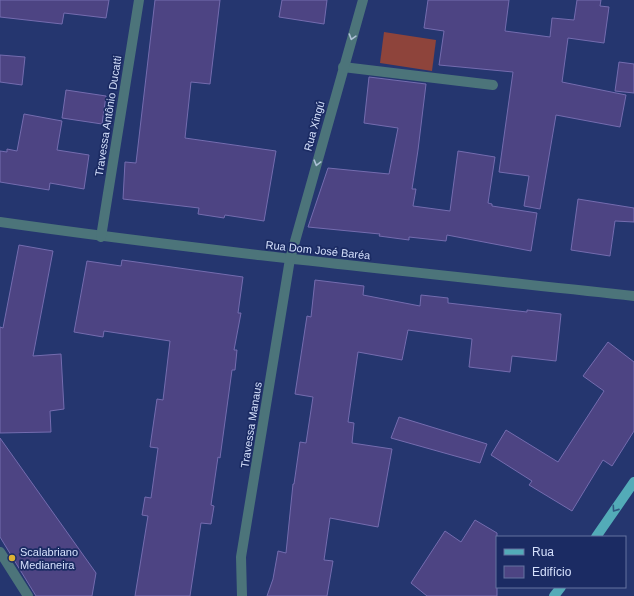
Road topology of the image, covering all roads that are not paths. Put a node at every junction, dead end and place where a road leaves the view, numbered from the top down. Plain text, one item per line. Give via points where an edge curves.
1 (139, 0) edge
2 (363, 0) edge
3 (343, 66) junction
4 (493, 85) dead end
5 (0, 222) edge
6 (101, 236) junction
7 (290, 259) junction
8 (634, 296) edge
9 (634, 482) edge
10 (597, 536) edge
11 (0, 552) edge
12 (560, 588) edge
13 (28, 596) edge
14 (242, 596) edge
15 (554, 596) edge

1 - 6 street, Travessa Antônio Ducatti
2 -> 3 street, Rua Xingú
3 - 4 street
3 -> 7 street, Rua Xingú
5 - 6 street, Rua Dom José Baréa
6 - 7 street, Rua Dom José Baréa
7 - 8 street, Rua Dom José Baréa
7 - 14 street, Travessa Manaus via 241,557
9 -> 10 main road
11 - 13 street
12 - 15 main road

